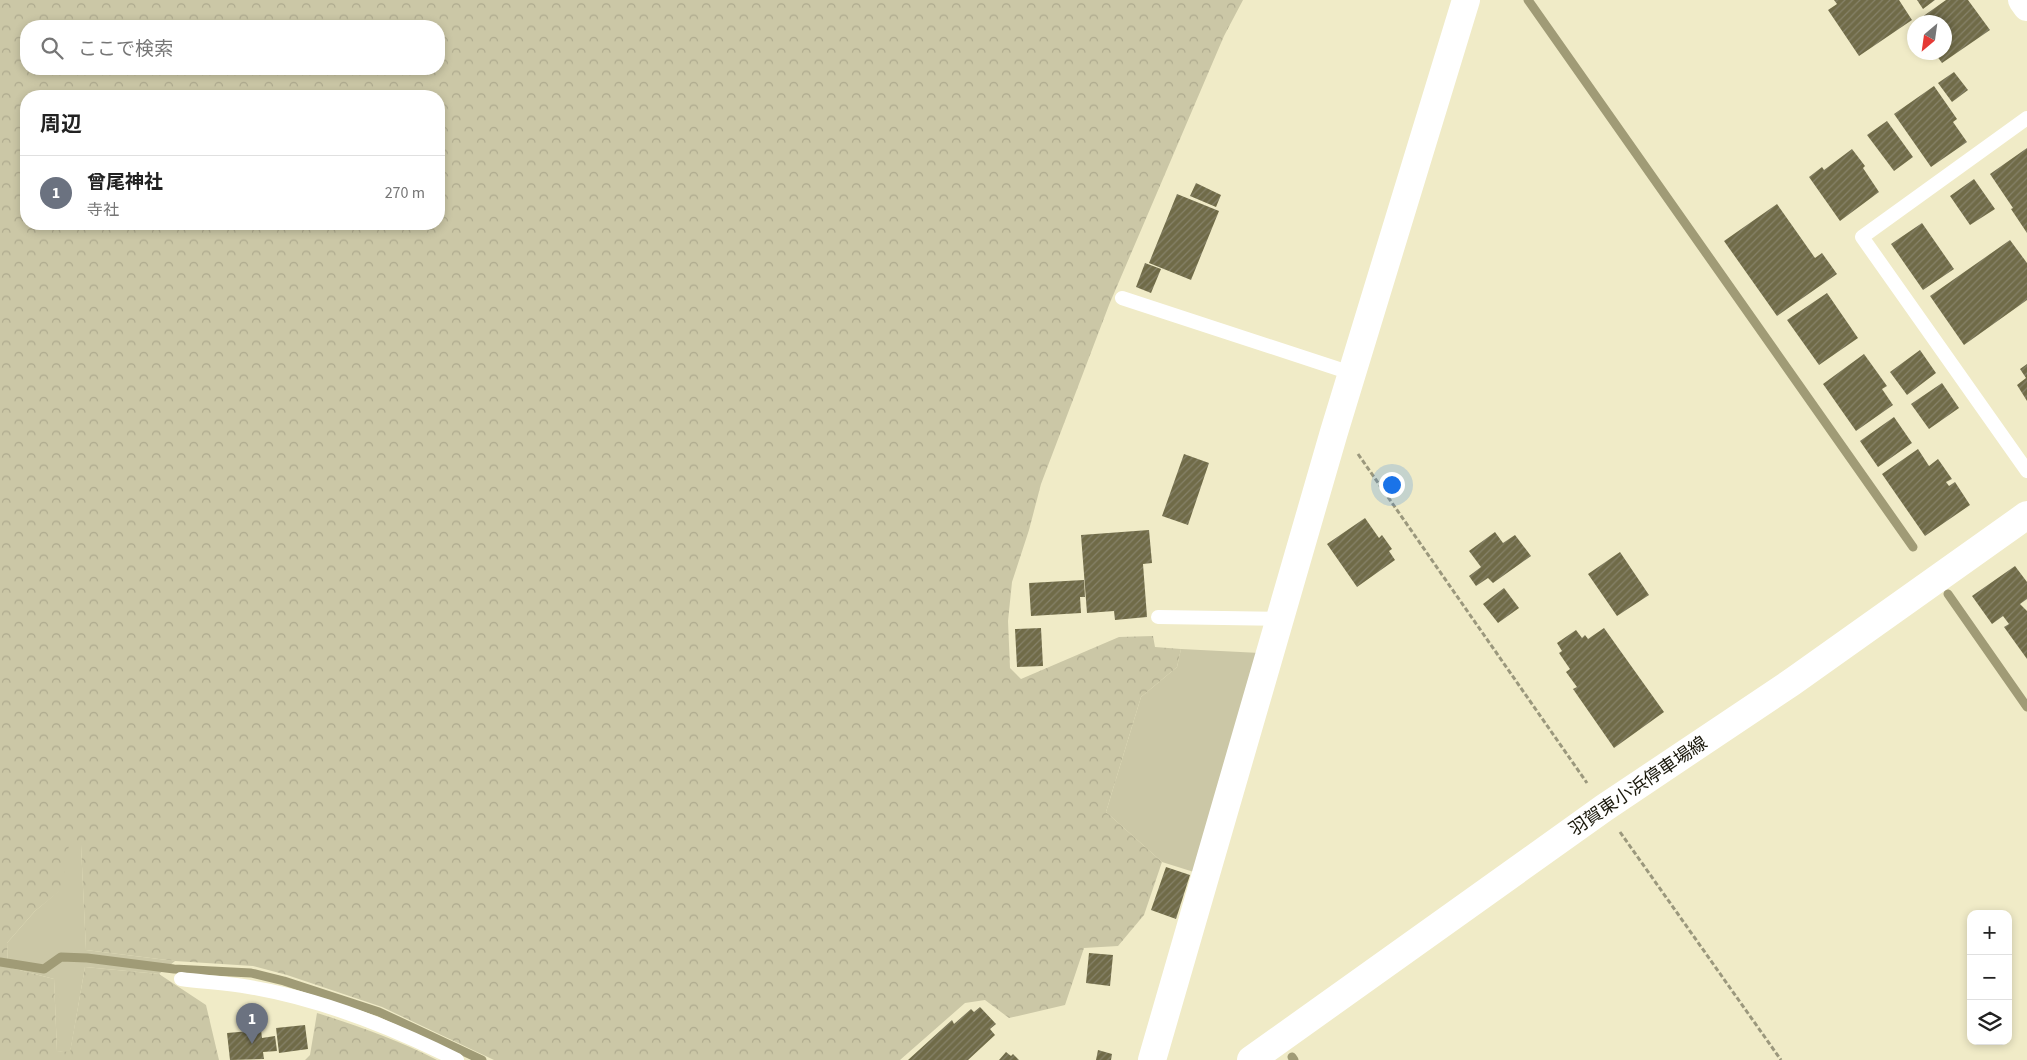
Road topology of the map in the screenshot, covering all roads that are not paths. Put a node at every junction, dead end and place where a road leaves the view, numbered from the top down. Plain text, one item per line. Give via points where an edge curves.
1 (1466, 0) edge
2 (2022, 0) edge
3 (2027, 7) edge
4 (2027, 118) edge
5 (1122, 298) dead end
6 (1351, 373) junction
7 (2027, 471) edge
8 (2027, 515) edge
9 (1158, 617) dead end
10 (1280, 618) junction
11 (181, 979) dead end
12 (457, 1060) edge
13 (1152, 1060) edge
14 (1251, 1060) edge

1 - 6 street
2 - 3 street
4 - 7 lane via 1862,236
5 - 6 lane
6 - 10 street
8 - 14 street, 羽賀東小浜停車場線 via 1792,682 1604,808
9 - 10 lane
10 - 13 street
11 - 12 lane via 248,986 368,1019

